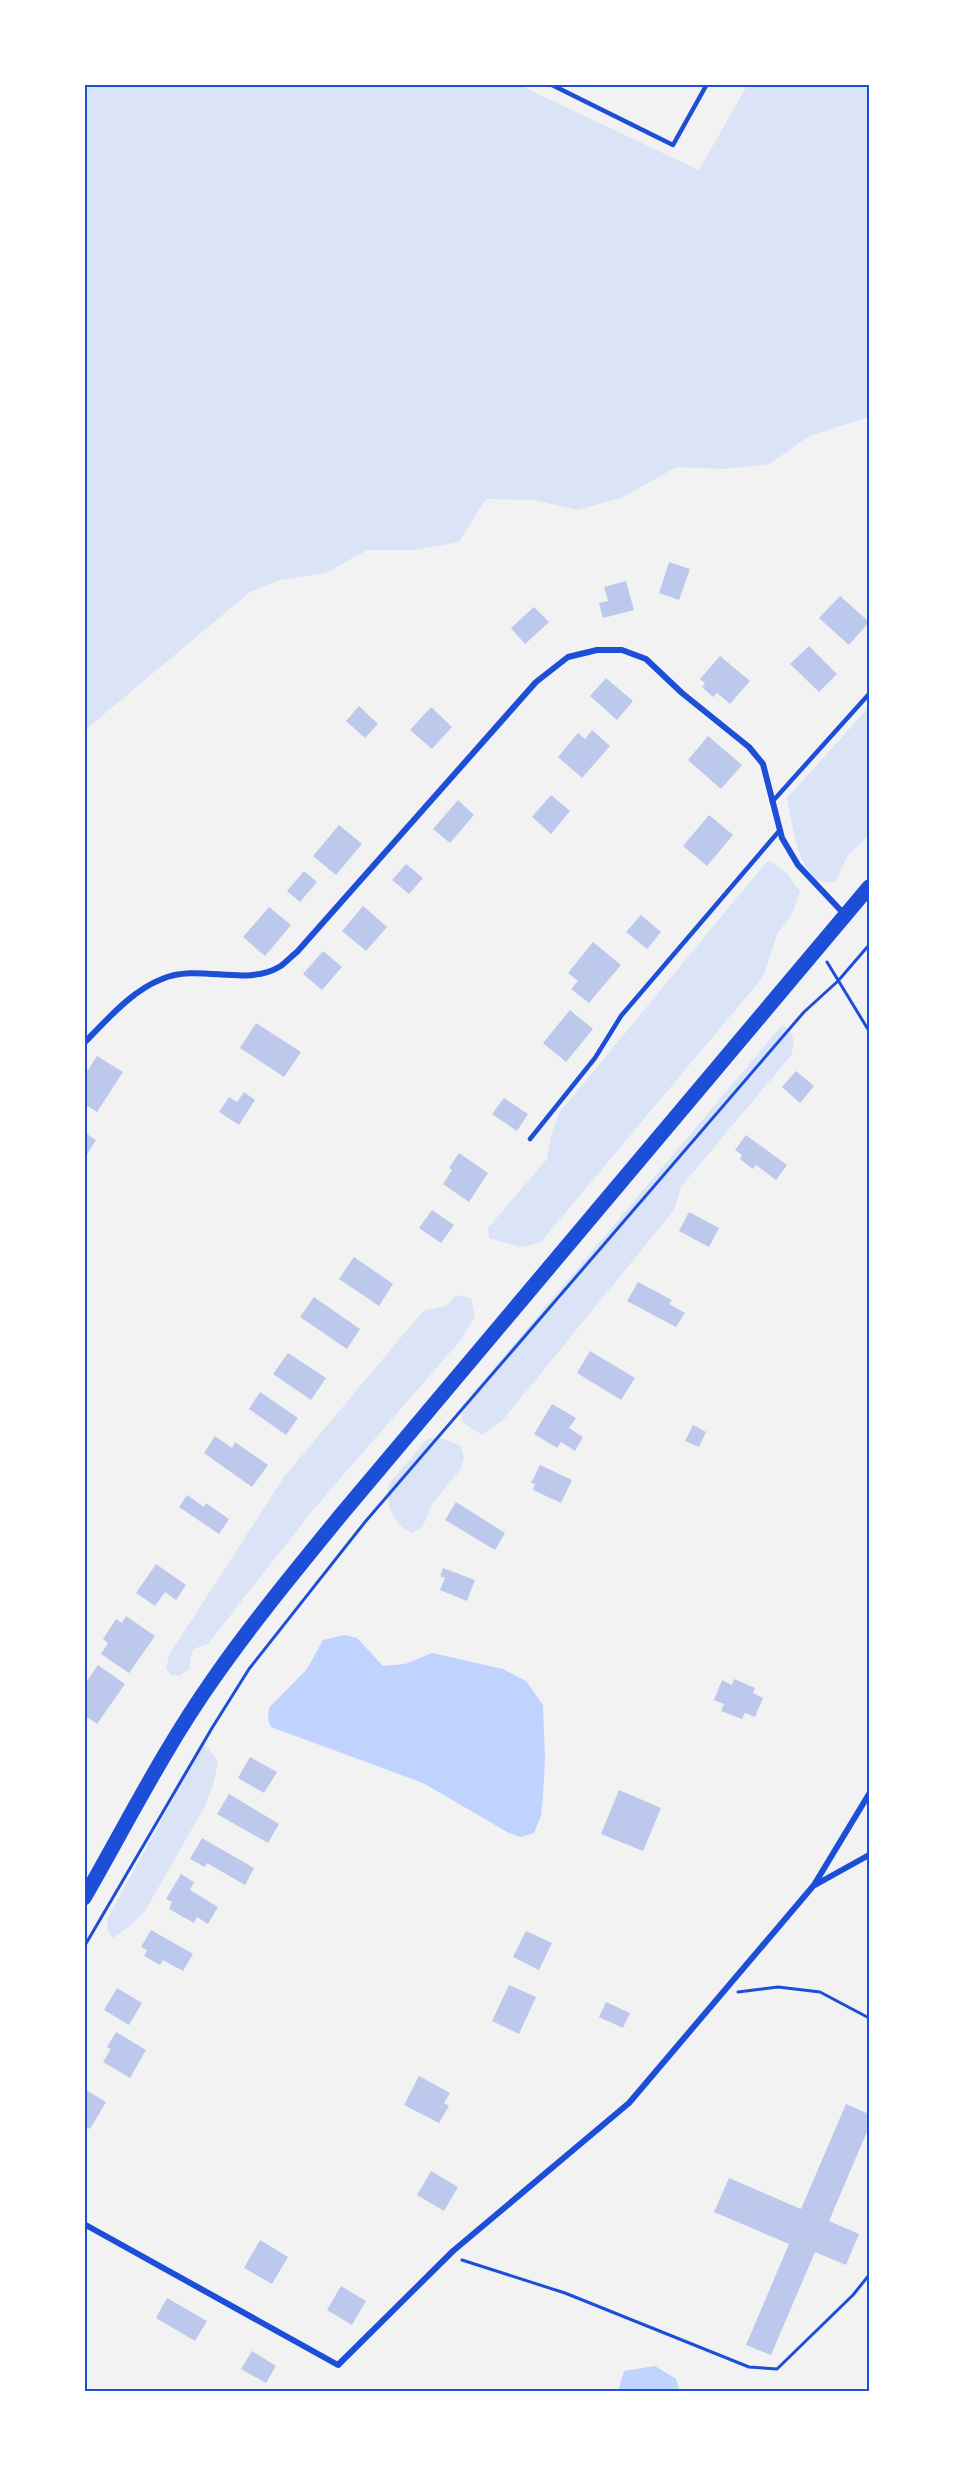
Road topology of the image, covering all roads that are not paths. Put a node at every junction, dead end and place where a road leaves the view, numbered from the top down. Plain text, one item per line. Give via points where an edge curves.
1 (550, 84) edge
2 (707, 84) edge
3 (869, 694) edge
4 (772, 802) junction
5 (780, 830) junction
6 (869, 886) edge
7 (845, 915) junction
8 (84, 1043) edge
9 (530, 1139) dead end
10 (869, 1794) edge
11 (869, 1855) edge
12 (814, 1885) junction
13 (84, 1898) edge
14 (84, 2223) edge

1 - 2 lane via 673,145
3 - 4 lane
4 - 5 street
4 - 8 street via 763,764 749,747 646,659 621,650 597,650 568,657 536,682 280,967 244,974 200,971 163,978 139,991
5 - 7 street via 798,865
5 - 9 lane via 621,1017 595,1058
6 - 7 main road
7 - 13 main road via 266,1608 206,1689
10 - 12 street
11 - 12 street
12 - 14 street via 629,2103 448,2255 338,2366

